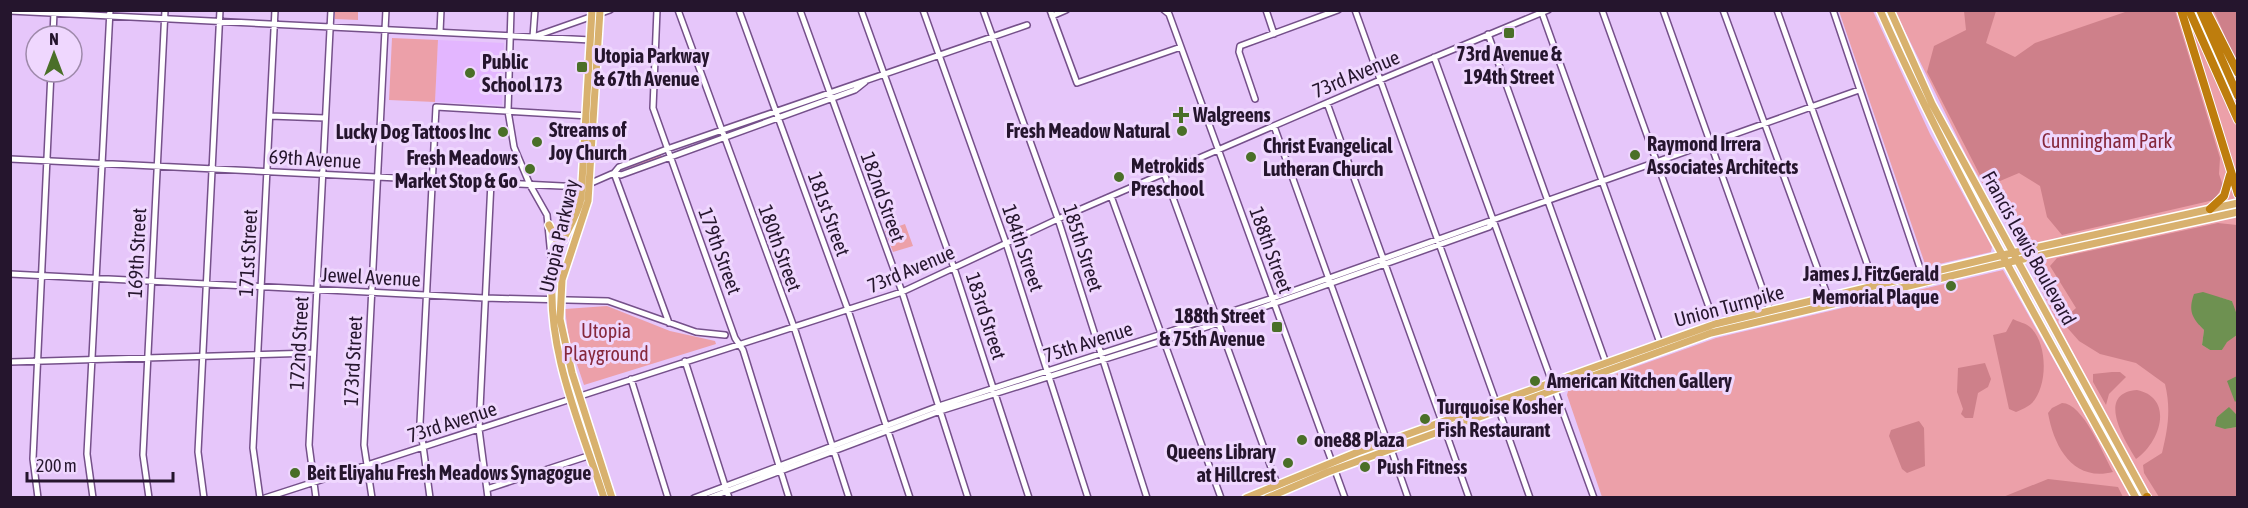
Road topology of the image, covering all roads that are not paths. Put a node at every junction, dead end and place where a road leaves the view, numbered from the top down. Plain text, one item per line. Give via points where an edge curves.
1 (165, 10) edge
2 (220, 10) edge
3 (275, 10) edge
4 (331, 10) edge
5 (386, 10) edge
6 (441, 10) edge
7 (511, 10) edge
8 (535, 10) edge
9 (610, 10) edge
10 (657, 10) edge
11 (678, 10) edge
12 (739, 10) edge
13 (800, 10) edge
14 (861, 10) edge
15 (923, 10) edge
16 (983, 10) edge
17 (1066, 10) edge
18 (1266, 10) edge
19 (1338, 10) edge
20 (1355, 10) edge
21 (1602, 10) edge
22 (1663, 10) edge
23 (1723, 10) edge
24 (1777, 10) edge
25 (1833, 10) edge
26 (1880, 10) edge
27 (1890, 10) edge
28 (2181, 10) edge
29 (2189, 10) edge
30 (2200, 10) edge
31 (2206, 10) edge
32 (10, 11) edge
33 (54, 12) edge
34 (1168, 12) edge
35 (1545, 12) edge
36 (109, 13) edge
37 (596, 13) edge
38 (1051, 13) edge
39 (164, 19) junction
40 (220, 21) junction
41 (275, 24) junction
42 (1027, 25) dead end
43 (330, 27) junction
44 (385, 30) junction
45 (440, 32) junction
46 (1274, 34) junction
47 (1488, 34) junction
48 (510, 36) junction
49 (533, 37) junction
50 (993, 37) junction
51 (591, 40) junction
52 (1182, 47) junction
53 (939, 56) junction
54 (1434, 57) junction
55 (2238, 73) edge
56 (885, 76) junction
57 (1380, 80) junction
58 (50, 84) edge
59 (1859, 90) junction
60 (831, 95) junction
61 (2238, 96) edge
62 (1256, 99) dead end
63 (1327, 103) junction
64 (1811, 107) junction
65 (508, 111) junction
66 (776, 114) junction
67 (270, 116) junction
68 (591, 116) junction
69 (325, 118) junction
70 (2238, 120) edge
71 (1765, 124) junction
72 (1274, 126) junction
73 (722, 133) junction
74 (1711, 144) junction
75 (1218, 150) junction
76 (668, 153) junction
77 (10, 159) edge
78 (46, 161) junction
79 (1657, 163) junction
80 (102, 164) junction
81 (2229, 165) junction
82 (157, 166) junction
83 (212, 169) junction
84 (267, 172) junction
85 (614, 173) junction
86 (1164, 173) junction
87 (322, 175) junction
88 (378, 178) junction
89 (433, 180) junction
90 (491, 182) junction
91 (591, 182) junction
92 (1603, 183) junction
93 (530, 185) junction
94 (582, 187) junction
95 (2238, 194) edge
96 (1111, 196) junction
97 (1549, 202) junction
98 (2238, 203) edge
99 (2210, 209) junction
100 (2238, 212) edge
101 (1058, 219) junction
102 (1493, 222) junction
103 (549, 225) junction
104 (564, 240) junction
105 (1438, 242) junction
106 (1006, 243) junction
107 (2012, 253) junction
108 (2003, 255) junction
109 (1384, 261) junction
110 (2016, 261) junction
111 (2007, 263) junction
112 (954, 268) junction
113 (553, 271) junction
114 (10, 274) edge
115 (1922, 274) junction
116 (41, 276) junction
117 (96, 279) junction
118 (151, 281) junction
119 (1330, 281) junction
120 (206, 283) junction
121 (1925, 283) junction
122 (262, 286) junction
123 (1875, 286) junction
124 (317, 289) junction
125 (372, 291) junction
126 (902, 292) junction
127 (427, 295) junction
128 (1828, 297) junction
129 (484, 298) junction
130 (556, 301) junction
131 (1274, 301) junction
132 (848, 310) junction
133 (1770, 310) junction
134 (1217, 320) junction
135 (669, 323) junction
136 (1715, 324) junction
137 (794, 327) junction
138 (1161, 334) junction
139 (725, 335) dead end
140 (1164, 340) junction
141 (1660, 343) junction
142 (739, 344) junction
143 (314, 353) junction
144 (258, 355) junction
145 (203, 356) junction
146 (1102, 356) junction
147 (147, 358) junction
148 (92, 359) junction
149 (36, 361) junction
150 (686, 361) junction
151 (10, 362) edge
152 (1606, 363) junction
153 (1048, 370) junction
154 (1050, 377) junction
155 (631, 379) junction
156 (1551, 382) junction
157 (1554, 390) junction
158 (994, 391) junction
159 (575, 397) junction
160 (1496, 402) junction
161 (939, 409) junction
162 (1499, 410) junction
163 (1443, 426) junction
164 (888, 427) junction
165 (479, 429) junction
166 (1387, 441) junction
167 (423, 447) junction
168 (834, 448) junction
169 (1391, 449) junction
170 (594, 454) junction
171 (368, 464) junction
172 (1333, 465) junction
173 (780, 468) junction
174 (314, 482) junction
175 (1277, 484) junction
176 (726, 488) junction
177 (487, 489) junction
178 (2147, 497) edge
179 (38, 498) edge
180 (93, 498) edge
181 (149, 498) edge
182 (204, 498) edge
183 (260, 498) edge
184 (265, 498) edge
185 (316, 498) edge
186 (372, 498) edge
187 (430, 498) edge
188 (488, 498) edge
189 (604, 498) edge
190 (612, 498) edge
191 (668, 498) edge
192 (694, 498) edge
193 (709, 498) edge
194 (729, 498) edge
195 (789, 498) edge
196 (849, 498) edge
197 (910, 498) edge
198 (968, 498) edge
199 (1029, 498) edge
200 (1088, 498) edge
201 (1147, 498) edge
202 (1221, 498) edge
203 (1246, 498) edge
204 (1267, 498) edge
205 (1345, 498) edge
206 (1408, 498) edge
207 (1470, 498) edge
208 (1530, 498) edge
209 (1594, 498) edge
210 (2136, 498) edge

1 - 39 street, 169th Street
2 - 40 street
3 - 41 street, 171st Street
4 - 43 street, 172nd Street
5 - 44 street, 173rd Street
6 - 45 street
7 - 48 street
8 - 49 street
9 - 37 street
10 - 76 street, 179th Street via 653,108
11 - 73 street, 180th Street
12 - 66 street, 181st Street
13 - 60 street, 182nd Street
14 - 56 street, 183rd Street
15 - 53 street, 184th Street
16 - 50 street, 185th Street
17 - 38 street
18 - 46 street
19 - 46 street
20 - 57 street
21 - 79 street
22 - 74 street
23 - 71 street
24 - 64 street
25 - 59 street
26 - 108 main road, Francis Lewis Boulevard via 1914,85
27 - 107 main road, Francis Lewis Boulevard via 1932,104
28 - 81 highway
29 - 70 highway
30 - 61 highway
31 - 55 highway
32 - 33 street
33 - 36 street
34 - 52 street, 188th Street
35 - 47 street, 73rd Avenue
35 - 92 street
36 - 39 street
36 - 80 street
37 - 49 street
37 - 51 main road, Utopia Parkway
37 - 68 main road, Utopia Parkway
38 - 52 street via 1077,83
39 - 40 street
39 - 82 street, 169th Street
40 - 41 street
40 - 83 street
41 - 43 street
41 - 67 street, 171st Street
42 - 50 street
43 - 44 street
43 - 69 street, 172nd Street
44 - 45 street
44 - 88 street, 173rd Street
45 - 48 street
46 - 62 street via 1239,49
47 - 54 street, 73rd Avenue
47 - 97 street
48 - 49 street
48 - 65 street
49 - 51 street
50 - 53 street
50 - 101 street, 185th Street
51 - 68 main road, Utopia Parkway
52 - 75 street, 188th Street
53 - 56 street
53 - 106 street, 184th Street
54 - 57 street, 73rd Avenue
54 - 102 street
56 - 60 street via 865,82 855,90
56 - 112 street, 183rd Street
57 - 63 street, 73rd Avenue
57 - 105 street
58 - 78 street
59 - 64 street, 75th Avenue
59 - 115 street
60 - 66 street
60 - 126 street, 182nd Street
63 - 72 street, 73rd Avenue
63 - 109 street
64 - 71 street, 75th Avenue
64 - 123 street
65 - 68 street
65 - 89 street via 436,107
65 - 93 street via 514,147
66 - 73 street
66 - 132 street, 181st Street
67 - 69 street
67 - 84 street, 171st Street
68 - 91 main road, Utopia Parkway
68 - 94 main road, Utopia Parkway
69 - 87 street, 172nd Street
71 - 74 street, 75th Avenue
71 - 128 street
72 - 75 street, 73rd Avenue
72 - 119 street
73 - 76 street
73 - 137 street, 180th Street
74 - 79 street, 75th Avenue
74 - 133 street
75 - 86 street, 73rd Avenue
75 - 131 street, 188th Street
76 - 85 street via 619,167
76 - 142 street, 179th Street
77 - 78 street, 69th Avenue
78 - 80 street, 69th Avenue
78 - 116 street
79 - 92 street, 75th Avenue
79 - 136 street
80 - 82 street, 69th Avenue
80 - 117 street
81 - 95 highway
81 - 99 highway via 2226,192
82 - 83 street, 69th Avenue
82 - 118 street, 169th Street
83 - 84 street, 69th Avenue
83 - 120 street
84 - 87 street, 69th Avenue
84 - 122 street, 171st Street
85 - 91 street
85 - 135 street
86 - 96 street, 73rd Avenue
86 - 134 street
87 - 88 street, 69th Avenue
87 - 124 street, 172nd Street
88 - 89 street, 69th Avenue
88 - 125 street, 173rd Street
89 - 90 street, 69th Avenue
89 - 127 street
90 - 93 street, 69th Avenue
90 - 129 street
91 - 94 street
91 - 130 main road, Utopia Parkway via 586,212
92 - 97 street, 75th Avenue
92 - 141 street
93 - 94 street, 69th Avenue
93 - 103 street
94 - 104 main road, Utopia Parkway via 578,211
96 - 101 street, 73rd Avenue
96 - 138 street
97 - 102 street, 75th Avenue
97 - 152 street
98 - 99 main road, Union Turnpike
99 - 107 main road, Union Turnpike
100 - 110 main road, Union Turnpike
101 - 106 street, 73rd Avenue
101 - 146 street, 185th Street
102 - 105 street, 75th Avenue
102 - 156 street
103 - 104 main road via 556,241
103 - 113 street
104 - 113 main road, Utopia Parkway
105 - 109 street, 75th Avenue
105 - 160 street
106 - 112 street, 73rd Avenue
106 - 153 street, 184th Street
107 - 108 main road, Union Turnpike
107 - 110 main road, Francis Lewis Boulevard
108 - 111 main road, Francis Lewis Boulevard
108 - 115 main road, Union Turnpike
109 - 119 street, 75th Avenue
109 - 163 street
110 - 111 main road, Union Turnpike
110 - 178 main road, Francis Lewis Boulevard
111 - 121 main road, Union Turnpike
111 - 210 main road, Francis Lewis Boulevard
112 - 126 street, 73rd Avenue
112 - 158 street, 183rd Street
113 - 130 main road, Utopia Parkway
114 - 116 street, Jewel Avenue
115 - 121 street
115 - 123 main road, Union Turnpike
116 - 117 street, Jewel Avenue
116 - 149 street
117 - 118 street, Jewel Avenue
117 - 148 street
118 - 120 street, Jewel Avenue
118 - 147 street, 169th Street
119 - 131 street, 75th Avenue
119 - 166 street
120 - 122 street, Jewel Avenue
120 - 145 street
121 - 157 main road, Union Turnpike via 1711,333
122 - 124 street, Jewel Avenue
122 - 144 street, 171st Street
123 - 128 main road, Union Turnpike
124 - 125 street, Jewel Avenue
124 - 143 street, 172nd Street
125 - 127 street, Jewel Avenue
125 - 171 street, 173rd Street via 364,445
126 - 132 street, 73rd Avenue
126 - 161 street, 182nd Street
127 - 129 street, Jewel Avenue
127 - 167 street via 420,422
128 - 133 main road, Union Turnpike
129 - 130 street, Jewel Avenue
129 - 165 street
130 - 135 street, Jewel Avenue via 608,301
130 - 159 main road, Utopia Parkway via 556,339
131 - 134 street, 75th Avenue
131 - 172 street, 188th Street
132 - 137 street, 73rd Avenue
132 - 164 street, 181st Street
133 - 136 main road, Union Turnpike
134 - 138 street, 75th Avenue
134 - 140 street, 75th Avenue
134 - 175 street
135 - 139 street, Jewel Avenue via 696,332
136 - 141 main road, Union Turnpike
137 - 142 street, 73rd Avenue
137 - 168 street, 180th Street
138 - 140 street
138 - 146 street, 75th Avenue
140 - 146 street, 75th Avenue
140 - 202 street
141 - 152 main road, Union Turnpike
142 - 150 street, 73rd Avenue
142 - 173 street, 179th Street
143 - 144 street
143 - 174 street, 172nd Street via 309,446
144 - 145 street
144 - 183 street, 171st Street via 254,448
145 - 147 street
145 - 182 street via 198,452
146 - 153 street, 75th Avenue
146 - 154 street, 75th Avenue
146 - 201 street, 185th Street
147 - 148 street
147 - 181 street, 169th Street via 143,455
148 - 149 street
148 - 180 street via 87,454
149 - 151 street
149 - 179 street via 33,459
150 - 155 street, 73rd Avenue
150 - 176 street
152 - 156 main road, Union Turnpike
153 - 154 street, 184th Street
153 - 158 street, 75th Avenue
154 - 158 street, 75th Avenue
154 - 200 street, 184th Street
155 - 159 street, 73rd Avenue
155 - 191 street
156 - 157 street
156 - 160 main road, Union Turnpike
157 - 162 main road, Union Turnpike
157 - 209 street
158 - 161 street, 75th Avenue
158 - 199 street, 183rd Street
159 - 165 street, 73rd Avenue
159 - 170 main road, Utopia Parkway
160 - 163 main road, Union Turnpike
161 - 164 street, 75th Avenue
161 - 198 street, 182nd Street
162 - 163 main road, Union Turnpike
162 - 208 street
163 - 166 main road, Union Turnpike
163 - 169 main road, Union Turnpike
163 - 207 street
164 - 168 street, 75th Avenue
164 - 197 street, 181st Street
165 - 167 street, 73rd Avenue
165 - 177 street
166 - 172 main road, Union Turnpike
167 - 171 street, 73rd Avenue
167 - 187 street
168 - 173 street, 75th Avenue
168 - 196 street, 180th Street
169 - 172 main road, Union Turnpike
169 - 206 street
170 - 177 street
170 - 189 main road, Utopia Parkway
170 - 190 main road, Utopia Parkway
171 - 174 street, 73rd Avenue
171 - 186 street, 173rd Street
172 - 175 main road, Union Turnpike
172 - 204 main road, Union Turnpike
172 - 205 street, 188th Street
173 - 176 street, 75th Avenue
173 - 195 street, 179th Street
174 - 184 street, 73rd Avenue
174 - 185 street, 172nd Street
175 - 203 main road, Union Turnpike
176 - 192 street, 75th Avenue
176 - 193 street, 75th Avenue
176 - 194 street
177 - 188 street

